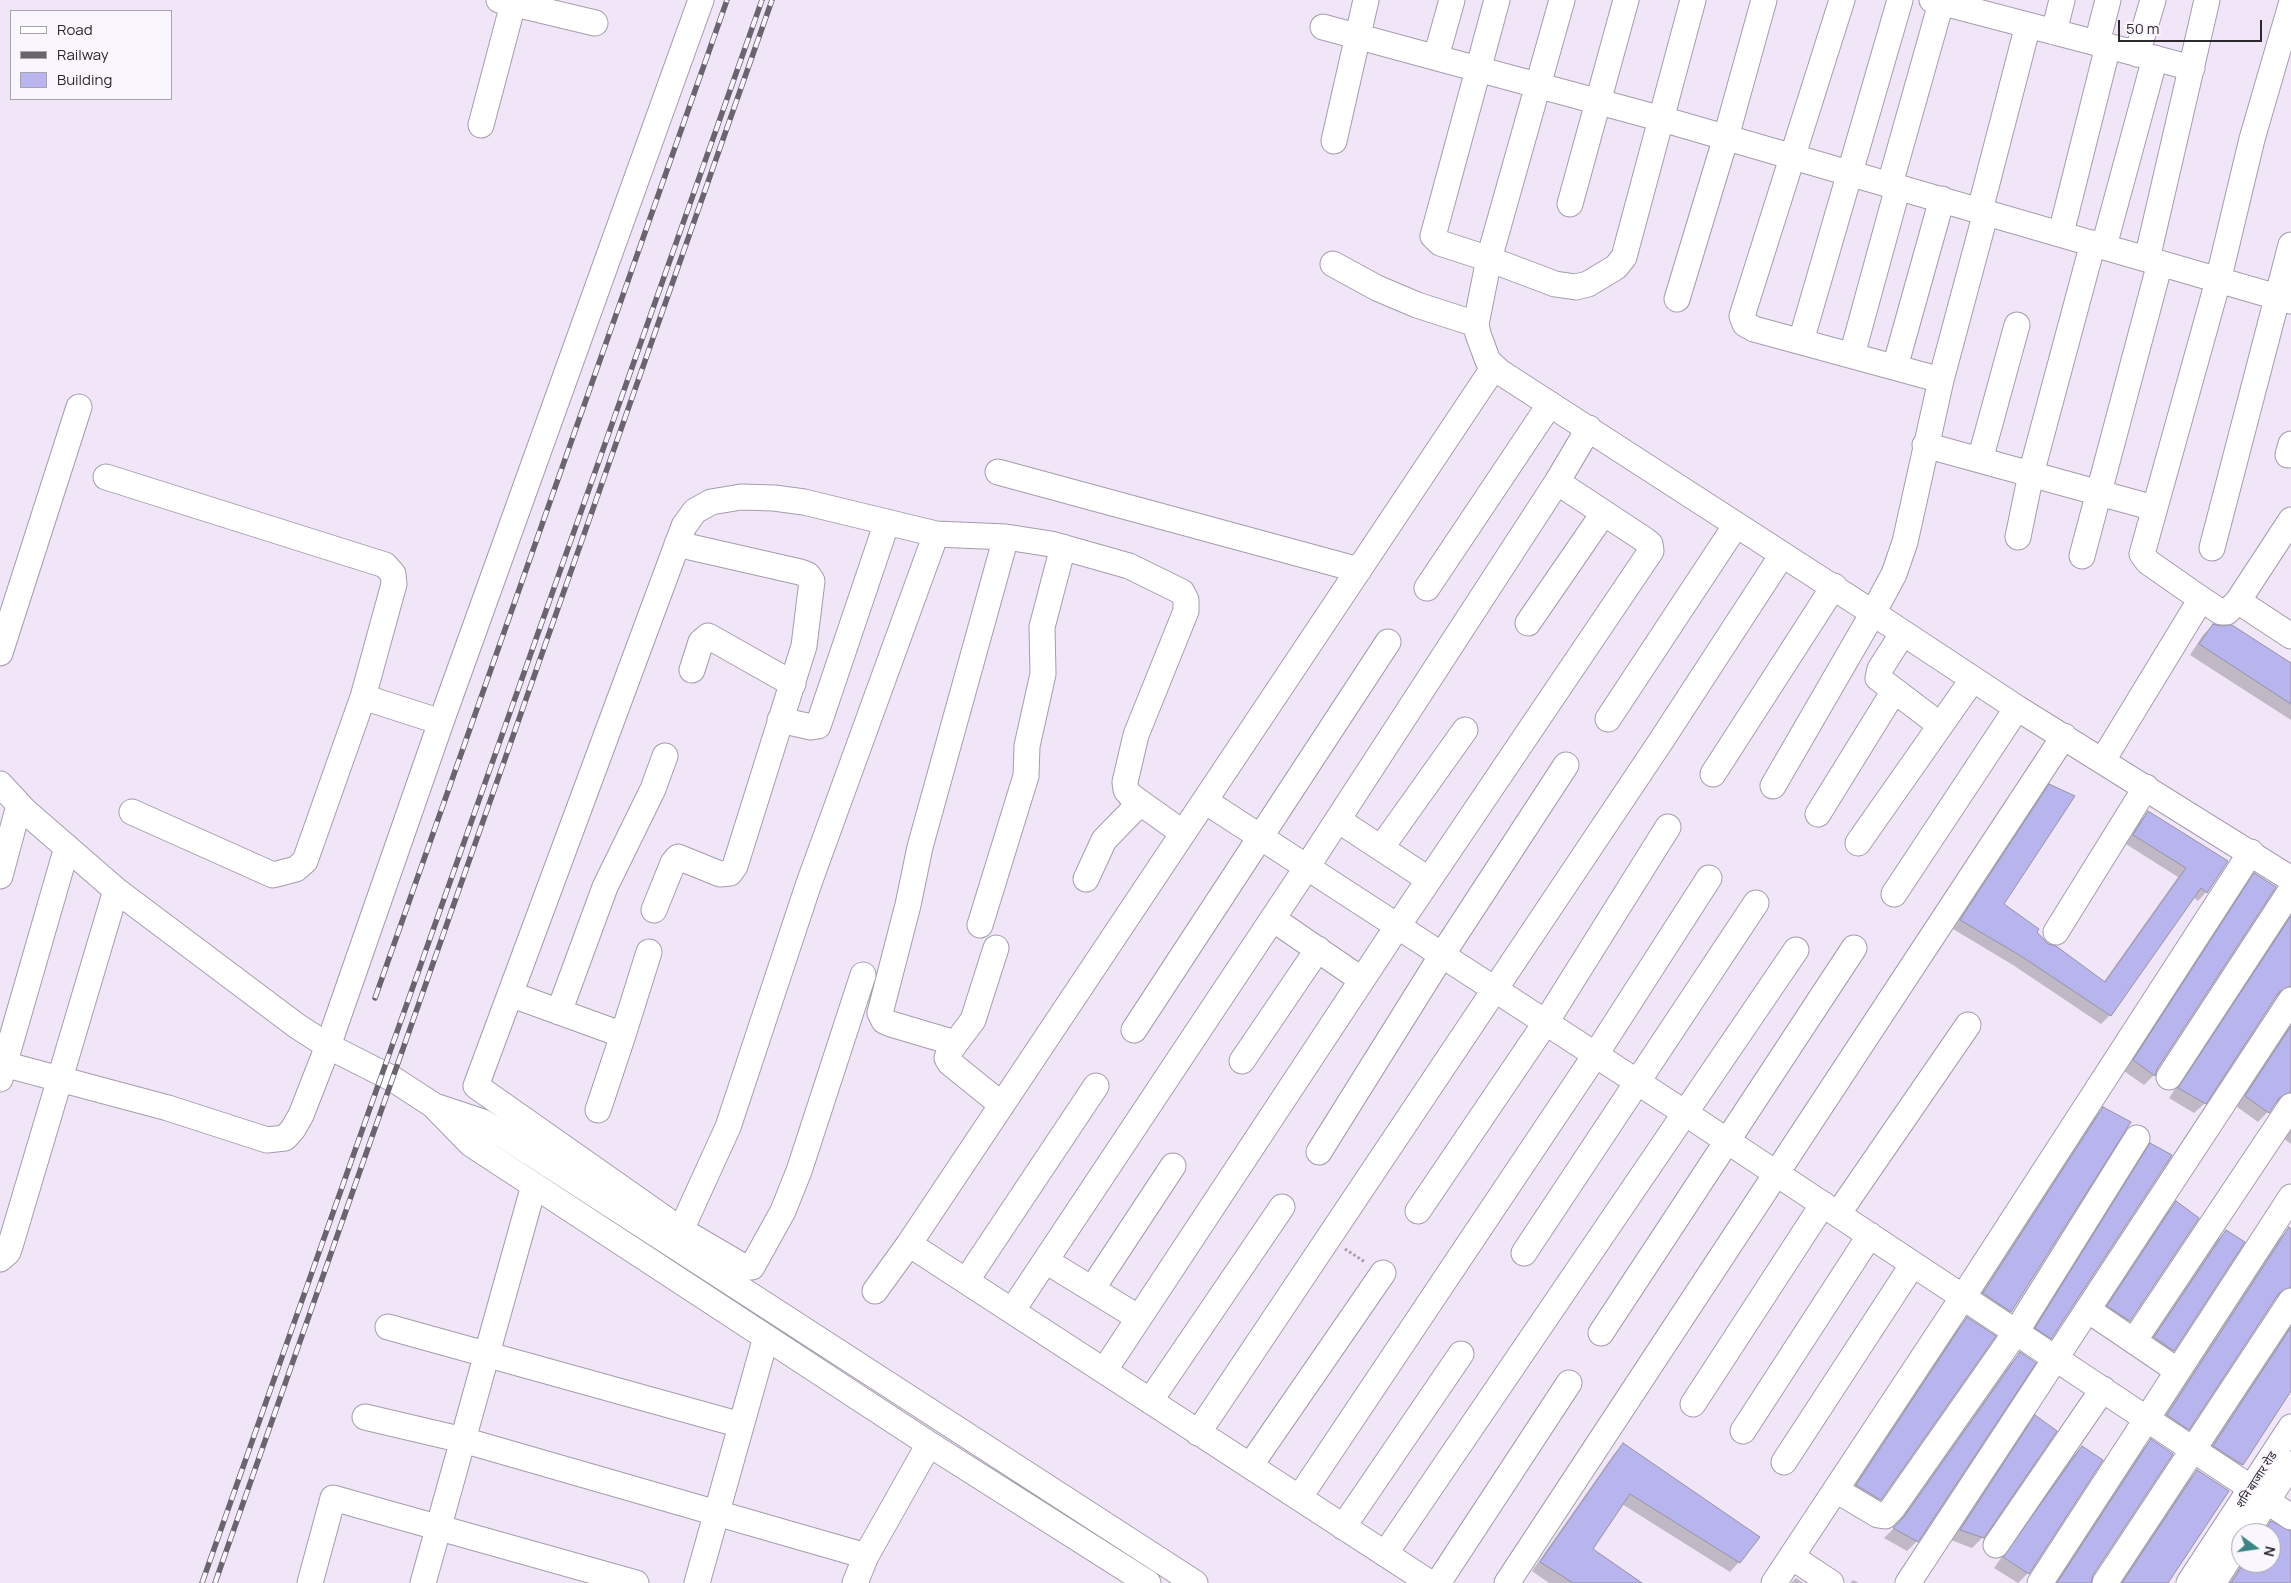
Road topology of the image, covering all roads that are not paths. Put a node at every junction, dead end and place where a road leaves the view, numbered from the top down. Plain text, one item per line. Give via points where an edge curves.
1 (700, 0) edge
2 (1366, 0) edge
3 (1452, 0) edge
4 (1497, 0) edge
5 (1562, 0) edge
6 (1626, 0) edge
7 (1693, 0) edge
8 (1764, 0) edge
9 (1842, 0) edge
10 (1900, 0) edge
11 (2062, 0) edge
12 (2108, 0) edge
13 (2153, 0) edge
14 (2207, 0) edge
15 (1937, 1) edge
16 (506, 2) edge
17 (1969, 5) edge
18 (2291, 6) edge
19 (2021, 16) edge
20 (595, 23) dead end
21 (1323, 27) dead end
22 (2054, 32) junction
23 (1357, 36) junction
24 (2102, 44) junction
25 (2146, 56) junction
26 (1436, 58) junction
27 (2192, 68) junction
28 (1477, 69) junction
29 (1539, 86) junction
30 (1599, 102) junction
31 (1662, 119) junction
32 (482, 125) dead end
33 (1726, 137) junction
34 (1334, 141) dead end
35 (1793, 157) junction
36 (1850, 173) junction
37 (1894, 186) junction
38 (1942, 199) junction
39 (1570, 204) dead end
40 (1983, 211) junction
41 (2061, 233) junction
42 (2098, 244) junction
43 (2291, 245) edge
44 (1489, 259) junction
45 (2154, 261) junction
46 (1333, 264) dead end
47 (2218, 280) junction
48 (2284, 298) edge
49 (1677, 299) dead end
50 (1476, 324) junction
51 (2017, 325) dead end
52 (1802, 342) junction
53 (1852, 355) junction
54 (1494, 367) junction
55 (1894, 367) junction
56 (1942, 380) junction
57 (1550, 404) junction
58 (79, 407) dead end
59 (1589, 428) junction
60 (1925, 445) junction
61 (1980, 460) junction
62 (998, 472) dead end
63 (2031, 474) junction
64 (106, 477) dead end
65 (1557, 482) junction
66 (2098, 493) junction
67 (2154, 508) junction
68 (1604, 514) junction
69 (2291, 520) edge
70 (887, 522) junction
71 (1736, 526) junction
72 (936, 534) junction
73 (1006, 537) junction
74 (2018, 537) dead end
75 (677, 544) junction
76 (1063, 547) junction
77 (2212, 548) dead end
78 (1782, 555) junction
79 (2082, 556) dead end
80 (1359, 570) junction
81 (1834, 586) junction
82 (1427, 588) dead end
83 (2201, 599) junction
84 (2238, 601) junction
85 (1873, 613) junction
86 (1528, 623) dead end
87 (1903, 633) junction
88 (2291, 636) edge
89 (1388, 642) dead end
90 (0, 654) edge
91 (692, 670) dead end
92 (1973, 679) junction
93 (793, 684) junction
94 (1894, 691) junction
95 (362, 697) junction
96 (2017, 708) junction
97 (1608, 718) dead end
98 (780, 720) junction
99 (441, 722) junction
100 (1940, 725) junction
101 (1465, 730) dead end
102 (2064, 736) junction
103 (665, 756) dead end
104 (2103, 760) junction
105 (1566, 766) dead end
106 (1713, 774) dead end
107 (0, 784) edge
108 (1773, 786) dead end
109 (2146, 787) junction
110 (1205, 801) junction
111 (1140, 803) junction
112 (14, 809) edge
113 (132, 812) dead end
114 (1818, 814) dead end
115 (1338, 820) junction
116 (1668, 827) dead end
117 (1183, 833) junction
118 (1262, 838) junction
119 (1858, 843) dead end
120 (67, 847) junction
121 (1381, 848) junction
122 (2251, 852) junction
123 (1307, 867) junction
124 (0, 876) edge
125 (1709, 878) dead end
126 (1086, 879) dead end
127 (1428, 879) junction
128 (2291, 879) edge
129 (116, 890) junction
130 (2291, 890) edge
131 (1894, 894) dead end
132 (1756, 903) dead end
133 (654, 910) dead end
134 (1273, 919) junction
135 (980, 925) dead end
136 (1398, 926) junction
137 (2056, 932) dead end
138 (996, 948) dead end
139 (1854, 948) dead end
140 (1318, 949) junction
141 (1796, 950) dead end
142 (649, 952) dead end
143 (1442, 955) junction
144 (863, 975) dead end
145 (1362, 980) junction
146 (1495, 989) junction
147 (510, 994) junction
148 (2291, 1000) edge
149 (559, 1012) junction
150 (1546, 1022) junction
151 (1968, 1025) dead end
152 (1134, 1030) dead end
153 (623, 1035) junction
154 (955, 1043) junction
155 (328, 1046) junction
156 (1596, 1054) junction
157 (1242, 1062) dead end
158 (1, 1069) edge
159 (2169, 1077) dead end
160 (59, 1079) junction
161 (1637, 1081) junction
162 (1096, 1086) dead end
163 (433, 1105) junction
164 (1002, 1105) junction
165 (2291, 1106) edge
166 (598, 1110) dead end
167 (1685, 1113) junction
168 (2138, 1138) dead end
169 (1727, 1141) junction
170 (1319, 1152) dead end
171 (1173, 1166) dead end
172 (1776, 1173) junction
173 (534, 1185) junction
174 (2291, 1197) edge
175 (1282, 1207) dead end
176 (1830, 1209) junction
177 (1418, 1212) dead end
178 (681, 1230) junction
179 (1870, 1235) junction
180 (909, 1244) junction
181 (1524, 1252) dead end
182 (0, 1259) edge
183 (1046, 1261) junction
184 (1913, 1264) junction
185 (1383, 1273) road end
186 (966, 1282) junction
187 (1092, 1289) junction
188 (875, 1291) dead end
189 (1963, 1296) junction
190 (2291, 1302) edge
191 (2088, 1310) junction
192 (1012, 1312) junction
193 (1139, 1318) junction
194 (388, 1327) dead end
195 (2016, 1332) junction
196 (1601, 1333) dead end
197 (766, 1337) junction
198 (2134, 1340) junction
199 (487, 1354) junction
200 (1461, 1354) dead end
201 (2056, 1358) junction
202 (1104, 1371) junction
203 (2178, 1371) junction
204 (1569, 1383) dead end
205 (2103, 1389) junction
206 (1150, 1401) junction
207 (1693, 1404) dead end
208 (364, 1417) dead end
209 (2147, 1419) junction
210 (742, 1425) junction
211 (2291, 1427) edge
212 (1743, 1431) dead end
213 (1198, 1433) junction
214 (463, 1440) junction
215 (929, 1444) junction
216 (2193, 1449) junction
217 (1784, 1462) dead end
218 (2291, 1464) edge
219 (1250, 1466) junction
220 (1836, 1490) junction
221 (2259, 1495) junction
222 (1299, 1498) junction
223 (716, 1513) junction
224 (2291, 1517) edge
225 (2249, 1523) edge
226 (1343, 1527) junction
227 (438, 1528) junction
228 (1996, 1545) dead end
229 (1384, 1554) junction
230 (2231, 1555) edge
231 (866, 1556) junction
232 (1792, 1557) junction
233 (310, 1583) edge
234 (423, 1583) edge
235 (636, 1583) edge
236 (697, 1583) edge
237 (855, 1583) edge
238 (1148, 1583) edge
239 (1195, 1583) edge
240 (1430, 1583) edge
241 (1438, 1583) edge
242 (1507, 1583) edge
243 (1774, 1583) edge
244 (1831, 1583) edge
245 (1908, 1583) edge
246 (2040, 1583) edge
247 (2105, 1583) edge
248 (2189, 1583) edge
249 (2213, 1583) edge

1 - 99 street
2 - 23 street
3 - 26 street
4 - 28 street
5 - 29 street
6 - 30 street
7 - 31 street
8 - 33 street
9 - 35 street
10 - 36 street
11 - 22 street
12 - 24 street
13 - 25 street
14 - 27 street
15 - 17 street
15 - 37 street
16 - 20 street
16 - 32 street
17 - 19 street
18 - 47 street via 2252,139
19 - 22 street
19 - 40 street
21 - 23 street
22 - 24 street
23 - 26 street
23 - 34 street
24 - 25 street
24 - 41 street
25 - 27 street
25 - 42 street
26 - 28 street
27 - 45 street
28 - 29 street
28 - 44 street via 1433,231 1435,240 1440,243
29 - 30 street
29 - 44 street
30 - 31 street
30 - 39 street
31 - 33 street
31 - 44 street via 1629,244 1616,267 1588,284 1576,287 1555,284
33 - 35 street
33 - 49 street
35 - 36 street
35 - 52 street via 1742,316 1745,324 1754,329
36 - 37 street
36 - 52 street
37 - 38 street
37 - 53 street
38 - 40 street
38 - 55 street
40 - 41 street
40 - 56 street
41 - 42 street
42 - 45 street
42 - 63 street
43 - 48 street
44 - 50 street
45 - 47 street
45 - 66 street
46 - 50 street via 1417,305
47 - 48 street
47 - 67 street
48 - 77 street
50 - 54 street via 1488,361
51 - 61 street
52 - 53 street
53 - 55 street
54 - 57 street
54 - 80 street
55 - 56 street
56 - 60 street
57 - 59 street
57 - 82 street
58 - 90 street
59 - 65 street
59 - 71 street
60 - 61 street
60 - 85 street via 1905,542 1894,574
61 - 63 street
62 - 80 street
63 - 66 street
63 - 74 street
64 - 95 street via 385,565 393,574 394,584
65 - 68 street
65 - 115 street
66 - 67 street
66 - 79 street
67 - 83 street via 2143,558
68 - 86 street
68 - 127 street via 1645,540 1651,551
69 - 84 street
70 - 72 street
70 - 75 street via 804,502 741,497 711,502 695,511
70 - 98 street via 818,726
71 - 78 street
71 - 97 street
72 - 73 street
72 - 178 street via 809,883 728,1127
73 - 76 street
73 - 154 street via 920,847 880,1013 884,1021 891,1024
75 - 93 street via 808,575 812,581 804,646
75 - 147 street
76 - 111 street via 1129,566 1182,592 1186,600 1186,611 1136,735 1127,768 1126,790
76 - 135 street via 1042,627 1043,674 1027,746 1026,776
78 - 81 street
78 - 146 street
80 - 110 street
81 - 85 street
81 - 106 street
83 - 84 street via 2221,612 2227,612
83 - 104 street
84 - 88 street
85 - 87 street
85 - 108 street
87 - 92 street
87 - 94 street via 1879,674 1880,680
89 - 118 street
91 - 93 street via 700,642 708,636
92 - 96 street
92 - 100 street
93 - 98 street
94 - 100 street
94 - 114 street
95 - 99 street
95 - 113 street via 305,861 296,869 273,875
96 - 102 street
96 - 131 street
98 - 133 street via 735,866 730,873 720,874 678,857
99 - 155 street
100 - 119 street
101 - 121 street
102 - 104 street
102 - 172 street
103 - 149 street via 653,789 606,887
104 - 109 street
105 - 143 street
107 - 112 street
109 - 122 street
109 - 137 street
110 - 117 street
110 - 118 street
111 - 117 street
111 - 126 street via 1104,840
112 - 120 street
112 - 124 street
115 - 121 street
115 - 123 street
116 - 150 street
117 - 164 street
118 - 123 street
118 - 152 street
120 - 129 street
120 - 158 street
121 - 127 street
122 - 128 street
122 - 189 street
123 - 134 street
123 - 136 street
125 - 156 street
127 - 136 street
129 - 155 street
129 - 160 street
130 - 159 street
132 - 161 street
134 - 140 street
134 - 183 street
136 - 143 street
136 - 145 street
138 - 154 street via 973,1020
139 - 169 street
140 - 145 street
140 - 157 street
141 - 167 street
142 - 153 street
143 - 146 street
143 - 170 street
144 - 178 street via 799,1170 783,1211 756,1263 752,1267 744,1266
145 - 193 street
146 - 150 street
146 - 213 street
147 - 149 street
147 - 178 street via 476,1086
148 - 191 street
149 - 153 street
150 - 156 street
150 - 177 street
151 - 176 street
153 - 166 street
154 - 164 street via 947,1058 950,1063
155 - 160 street via 301,1115 285,1138 267,1140 168,1108
155 - 163 street via 393,1079
156 - 161 street
156 - 222 street
158 - 160 street
160 - 182 street via 8,1252
161 - 167 street
161 - 181 street
162 - 186 street
163 - 173 street via 471,1144
163 - 239 street via 483,1122
164 - 180 street
165 - 198 street
167 - 169 street
167 - 229 street
168 - 195 street
169 - 172 street
169 - 196 street
171 - 187 street
172 - 176 street
172 - 242 street
173 - 197 street
173 - 199 street
174 - 203 street
175 - 206 street
176 - 179 street
176 - 207 street
179 - 184 street
179 - 212 street
180 - 186 street
180 - 188 street
183 - 187 street
183 - 192 street
184 - 189 street
184 - 217 street
185 - 219 street
186 - 192 street
187 - 193 street
189 - 195 street
189 - 220 street
190 - 216 street
191 - 198 street
191 - 201 street
192 - 202 street
193 - 202 street
194 - 199 street
195 - 201 street
195 - 220 street via 1892,1510 1885,1516 1878,1515
197 - 210 street
197 - 215 street
198 - 203 street
199 - 210 street
199 - 214 street
200 - 226 street
201 - 205 street
201 - 245 street
202 - 206 street
203 - 209 street
204 - 241 street
205 - 209 street
205 - 228 street
206 - 213 street
208 - 214 street
209 - 216 street
209 - 246 street
210 - 223 street
211 - 221 street, शनि बाजार रोड
213 - 219 street
214 - 223 street
214 - 227 street
215 - 231 street
215 - 238 street
216 - 221 street
216 - 247 street
218 - 221 street, शनि बाजार रोड
219 - 222 street
220 - 232 street
221 - 224 street
221 - 225 street, शनि बाजार रोड
221 - 248 street, शनि बाजार रोड
222 - 226 street
223 - 231 street
223 - 236 street
226 - 229 street
227 - 233 street via 333,1498
227 - 234 street
227 - 235 street
229 - 240 street
230 - 249 street
231 - 237 street
232 - 243 street
232 - 244 street

